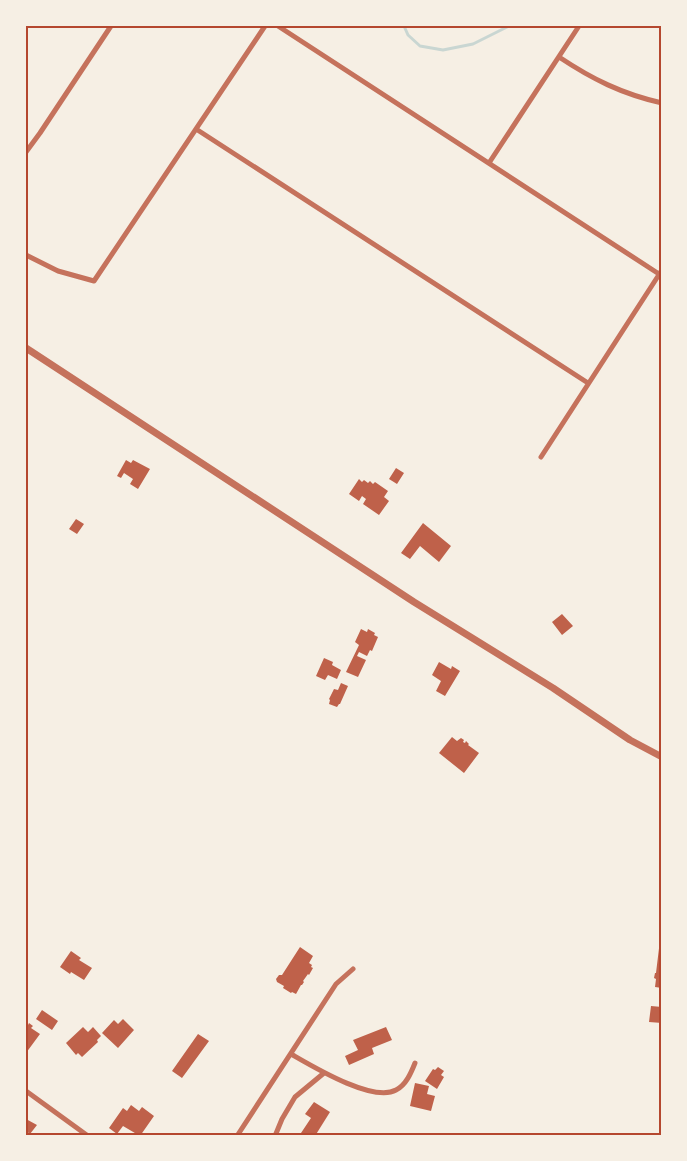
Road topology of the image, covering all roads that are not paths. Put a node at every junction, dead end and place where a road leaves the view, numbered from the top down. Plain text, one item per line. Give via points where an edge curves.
1 (111, 26) edge
2 (265, 26) edge
3 (278, 26) edge
4 (579, 26) edge
5 (559, 57) junction
6 (662, 103) edge
7 (196, 129) junction
8 (26, 152) edge
9 (489, 163) junction
10 (27, 258) edge
11 (661, 272) edge
12 (26, 348) edge
13 (588, 382) junction
14 (541, 457) dead end
15 (662, 757) edge
16 (353, 969) dead end
17 (291, 1054) junction
18 (415, 1063) dead end
19 (324, 1073) junction
20 (26, 1091) edge
21 (88, 1136) edge
22 (237, 1136) edge
23 (275, 1136) edge

1 - 8 street
2 - 7 street
3 - 9 street
4 - 5 street
5 - 6 street via 611,87
5 - 9 street
7 - 10 street via 94,281
7 - 13 street
9 - 11 street
11 - 13 street
12 - 15 street via 414,602
13 - 14 street
16 - 17 street via 336,984
17 - 19 street
17 - 22 street
18 - 19 street via 408,1079 388,1093 369,1091
19 - 23 street via 295,1097
20 - 21 street

